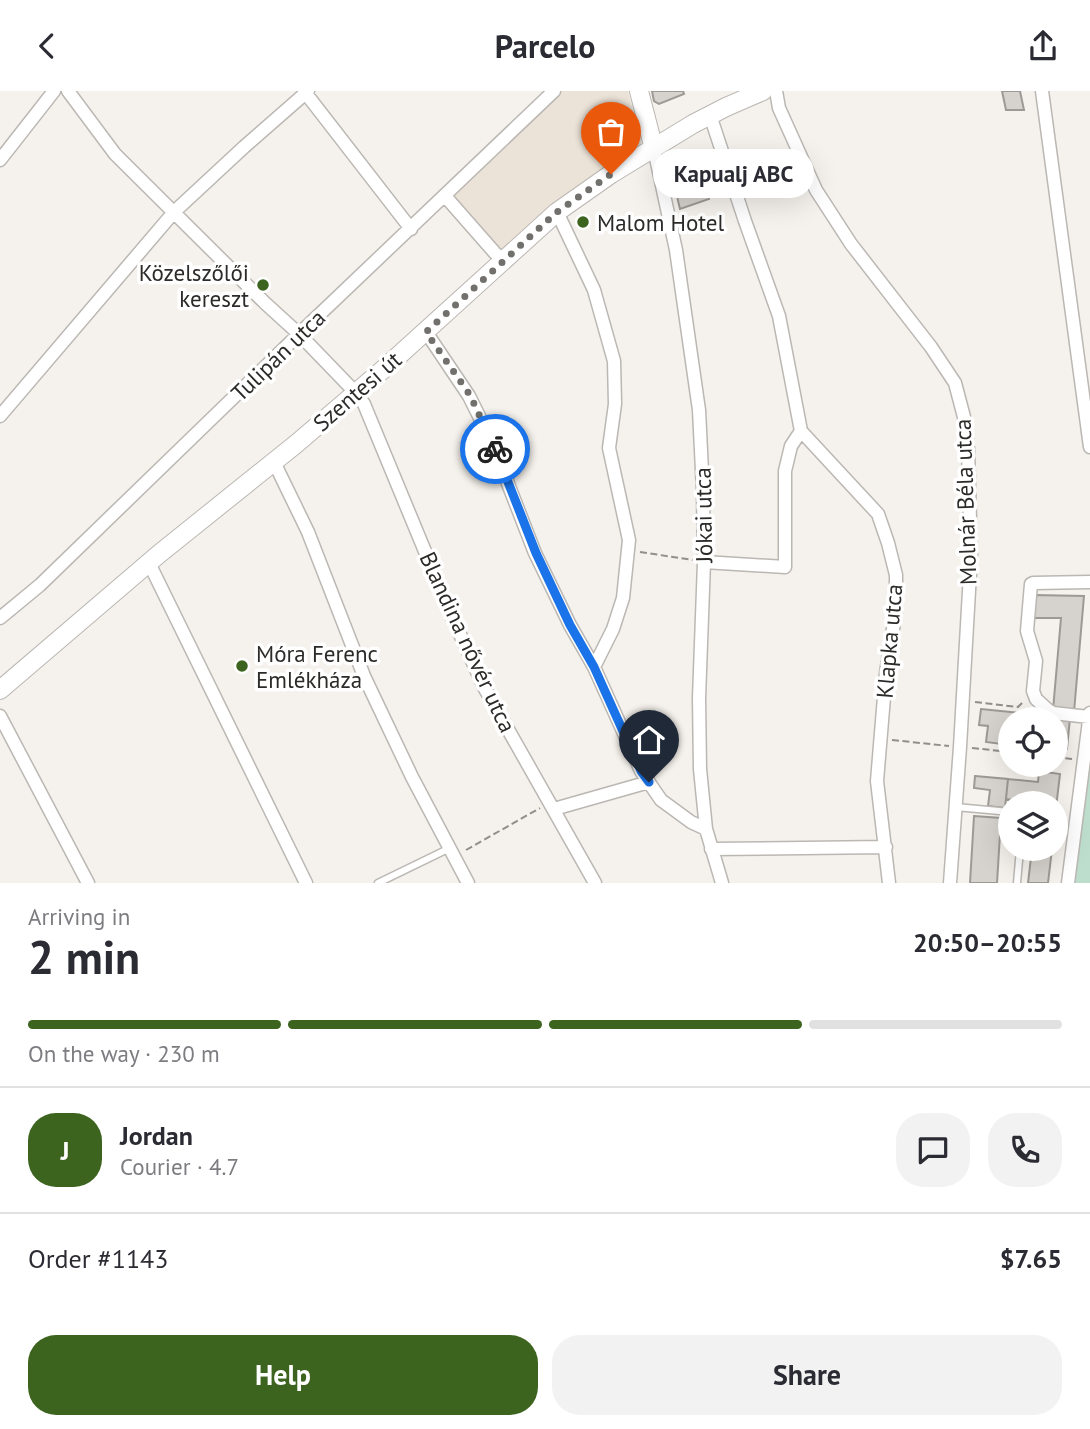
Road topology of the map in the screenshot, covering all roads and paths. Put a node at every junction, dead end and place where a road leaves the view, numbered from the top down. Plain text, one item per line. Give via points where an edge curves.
1 (54, 91) edge
2 (68, 91) edge
3 (554, 91) edge
4 (639, 91) edge
5 (763, 91) edge
6 (776, 91) edge
7 (1042, 91) edge
8 (306, 92) edge
9 (710, 115) junction
10 (654, 149) junction
11 (0, 160) edge
12 (445, 196) junction
13 (174, 212) junction
14 (557, 212) junction
15 (411, 229) junction
16 (503, 259) junction
17 (426, 332) junction
18 (299, 334) junction
19 (356, 393) junction
20 (0, 416) edge
21 (801, 431) junction
22 (1090, 447) edge
23 (274, 462) junction
24 (628, 551) junction
25 (704, 562) junction
26 (149, 563) junction
27 (1090, 582) edge
28 (0, 618) edge
29 (594, 667) junction
30 (0, 690) edge
31 (1033, 691) junction
32 (963, 701) junction
33 (1090, 715) edge
34 (0, 716) edge
35 (881, 739) junction
36 (960, 747) junction
37 (998, 751) edge
38 (1068, 758) edge
39 (1084, 760) junction
40 (649, 782) junction
41 (552, 806) junction
42 (956, 807) junction
43 (998, 811) edge
44 (706, 829) junction
45 (886, 847) junction
46 (711, 849) junction
47 (452, 852) junction
48 (1019, 861) edge
49 (88, 883) edge
50 (306, 883) edge
51 (378, 883) edge
52 (468, 883) edge
53 (596, 883) edge
54 (722, 883) edge
55 (889, 883) edge
56 (950, 883) edge
57 (1017, 883) edge
58 (1068, 883) edge

1 - 11 street
2 - 13 street, Blandina nővér utca via 115,154
3 - 12 street, Tulipán utca
4 - 10 street
5 - 9 street, Szentesi út
6 - 32 street, Molnár Béla utca via 779,108 816,190 955,383 968,449 971,556
7 - 22 street
8 - 13 street
8 - 15 street
9 - 10 street, Szentesi út
9 - 21 street via 779,316
10 - 14 street, Szentesi út
10 - 25 street, Jókai utca via 676,250 699,410
12 - 15 street, Tulipán utca
12 - 16 street
13 - 18 street, Blandina nővér utca
13 - 20 street
14 - 16 street, Szentesi út
14 - 24 street via 594,290 614,361 609,448
15 - 18 street, Tulipán utca
16 - 17 street, Szentesi út
17 - 19 street, Szentesi út
17 - 29 street via 470,395 536,553
18 - 19 street, Blandina nővér utca
18 - 28 street, Tulipán utca
19 - 23 street, Szentesi út
19 - 41 street, Blandina nővér utca via 484,687
21 - 25 street via 791,446 785,471 785,567
21 - 35 street, Klapka utca via 878,514 888,543 896,575 896,610
23 - 26 street, Szentesi út
23 - 47 street via 308,532 364,676
24 - 25 path
24 - 29 street via 623,598
25 - 44 street, Jókai utca via 699,698
26 - 30 street, Szentesi út
26 - 50 street
27 - 31 street via 1031,584 1027,631 1036,661
29 - 40 street
31 - 32 path via 1018,707
31 - 33 street via 1048,711
32 - 36 street, Molnár Béla utca
33 - 39 street
34 - 49 street
35 - 36 path
35 - 45 street, Klapka utca via 877,781
36 - 37 path
36 - 42 street, Molnár Béla utca
38 - 39 path
39 - 58 street
40 - 41 street
40 - 44 street via 661,800
41 - 47 path
41 - 53 street, Blandina nővér utca
42 - 43 lane
42 - 56 street, Molnár Béla utca
44 - 46 street, Jókai utca
45 - 46 street
45 - 55 street, Klapka utca
46 - 54 street, Jókai utca
47 - 51 lane
47 - 52 street
48 - 57 lane

